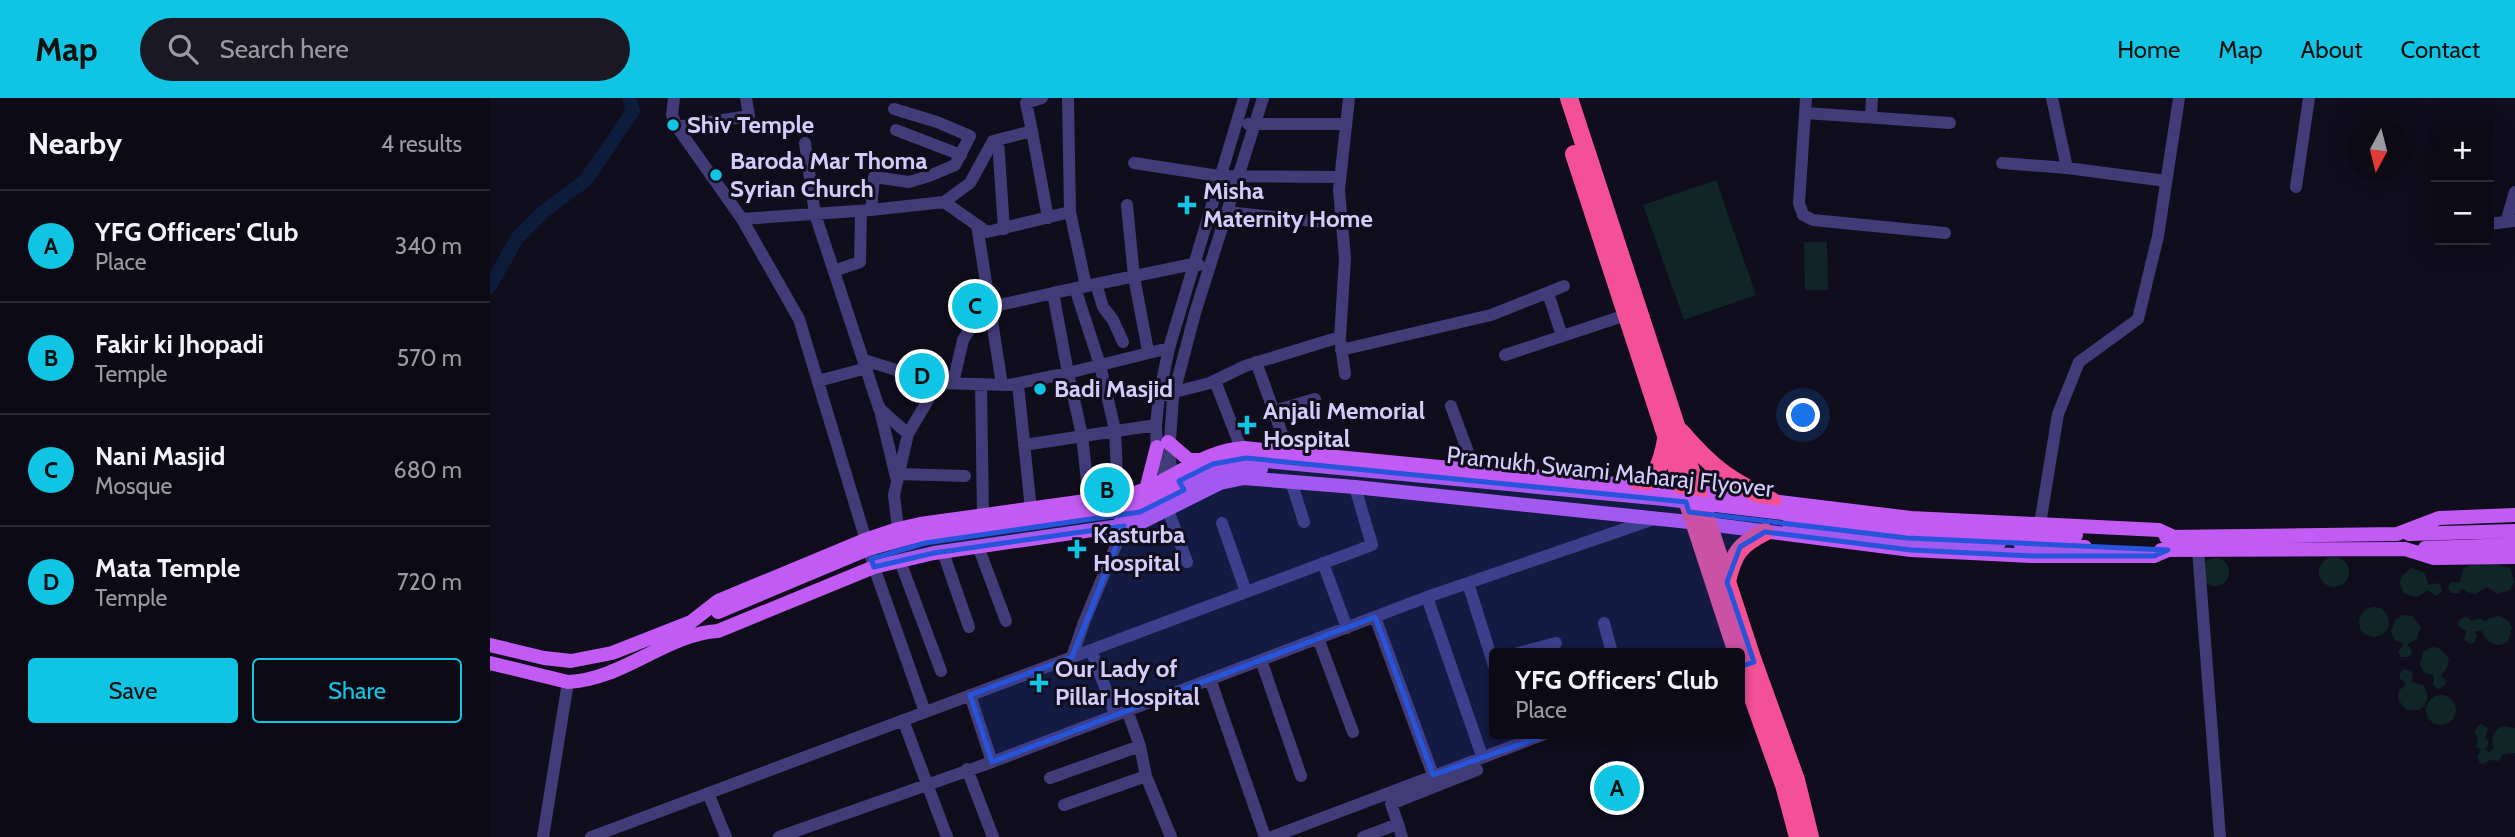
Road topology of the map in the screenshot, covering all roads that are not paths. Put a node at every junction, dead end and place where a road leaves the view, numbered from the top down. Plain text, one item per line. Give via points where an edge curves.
1 (674, 98) edge
2 (746, 98) edge
3 (1042, 98) edge
4 (1068, 98) edge
5 (1244, 98) edge
6 (1263, 98) edge
7 (1349, 98) edge
8 (1556, 98) edge
9 (1569, 98) edge
10 (1806, 98) edge
11 (1872, 98) edge
12 (2052, 98) edge
13 (2179, 98) edge
14 (2309, 98) edge
15 (1025, 100) edge
16 (894, 108) dead end
17 (1805, 113) junction
18 (1871, 117) junction
19 (1950, 123) dead end
20 (1236, 124) junction
21 (1254, 124) junction
22 (1346, 124) junction
23 (677, 127) junction
24 (895, 130) dead end
25 (1031, 131) junction
26 (970, 136) junction
27 (995, 140) junction
28 (805, 143) dead end
29 (961, 155) junction
30 (1134, 163) dead end
31 (2002, 163) dead end
32 (2067, 168) junction
33 (1219, 176) junction
34 (1237, 176) junction
35 (1340, 177) junction
36 (2166, 181) junction
37 (2296, 187) dead end
38 (2515, 192) edge
39 (944, 202) junction
40 (1127, 205) dead end
41 (866, 210) junction
42 (1070, 212) junction
43 (1227, 212) junction
44 (815, 214) junction
45 (1048, 218) junction
46 (743, 219) junction
47 (2510, 221) edge
48 (1342, 224) junction
49 (977, 225) junction
50 (1004, 229) junction
51 (1945, 233) dead end
52 (1193, 264) junction
53 (1209, 267) junction
54 (834, 271) junction
55 (1134, 277) junction
56 (1086, 286) junction
57 (1564, 286) dead end
58 (1053, 293) junction
59 (1548, 293) junction
60 (989, 306) junction
61 (1626, 315) junction
62 (1562, 336) junction
63 (1340, 337) junction
64 (1123, 342) dead end
65 (1169, 348) junction
66 (1341, 350) junction
67 (1148, 351) junction
68 (1505, 355) dead end
69 (1256, 362) junction
70 (865, 364) junction
71 (1100, 365) junction
72 (1068, 373) junction
73 (1345, 373) dead end
74 (818, 381) junction
75 (1215, 381) junction
76 (937, 383) junction
77 (953, 383) junction
78 (981, 384) junction
79 (1018, 384) junction
80 (1002, 385) junction
81 (1175, 392) junction
82 (1159, 396) junction
83 (1315, 399) dead end
84 (878, 405) junction
85 (1451, 406) dead end
86 (1274, 411) junction
87 (1156, 425) junction
88 (1115, 430) junction
89 (1671, 433) junction
90 (908, 434) junction
91 (1082, 435) junction
92 (1024, 445) junction
93 (1162, 445) junction
94 (1241, 448) junction
95 (1289, 453) junction
96 (1201, 460) junction
97 (1475, 471) junction
98 (898, 477) junction
99 (965, 477) dead end
100 (1171, 477) junction
101 (1292, 481) junction
102 (1355, 487) junction
103 (1640, 487) junction
104 (1146, 490) junction
105 (1690, 492) junction
106 (1118, 497) junction
107 (1089, 500) junction
108 (1772, 501) junction
109 (1179, 504) junction
110 (1031, 510) junction
111 (2515, 515) edge
112 (983, 516) junction
113 (1654, 519) junction
114 (1304, 522) dead end
115 (1222, 523) dead end
116 (1700, 524) junction
117 (2040, 524) junction
118 (1124, 526) junction
119 (898, 530) junction
120 (2515, 531) edge
121 (1765, 532) junction
122 (2397, 534) junction
123 (865, 540) junction
124 (2171, 543) junction
125 (2515, 545) edge
126 (978, 546) junction
127 (2405, 549) junction
128 (2198, 551) junction
129 (943, 552) junction
130 (2515, 557) edge
131 (900, 561) junction
132 (1187, 562) dead end
133 (1323, 563) junction
134 (874, 567) junction
135 (1727, 582) junction
136 (1468, 583) junction
137 (1246, 592) junction
138 (1427, 597) junction
139 (1375, 617) junction
140 (1006, 621) dead end
141 (1604, 623) dead end
142 (696, 627) junction
143 (969, 627) dead end
144 (1347, 628) junction
145 (1318, 638) junction
146 (1556, 643) dead end
147 (490, 645) edge
148 (1489, 648) edge
149 (1537, 648) edge
150 (1611, 648) edge
151 (1738, 648) edge
152 (1739, 648) edge
153 (1091, 650) junction
154 (1073, 657) junction
155 (570, 660) junction
156 (1261, 660) junction
157 (490, 663) edge
158 (1745, 669) edge
159 (941, 671) dead end
160 (1745, 671) edge
161 (1210, 679) junction
162 (568, 682) junction
163 (970, 695) junction
164 (925, 712) junction
165 (1121, 712) junction
166 (903, 720) junction
167 (1353, 732) dead end
168 (1516, 739) edge
169 (1140, 746) junction
170 (1482, 756) junction
171 (992, 762) junction
172 (967, 769) junction
173 (1477, 771) dead end
174 (1433, 775) junction
175 (1146, 776) junction
176 (1301, 776) dead end
177 (1050, 778) dead end
178 (927, 784) junction
179 (709, 793) junction
180 (1064, 805) dead end
181 (1398, 824) junction
182 (544, 837) edge
183 (591, 837) edge
184 (726, 837) edge
185 (779, 837) edge
186 (947, 837) edge
187 (993, 837) edge
188 (1171, 837) edge
189 (1265, 837) edge
190 (1272, 837) edge
191 (1363, 837) edge
192 (1402, 837) edge
193 (1798, 837) edge
194 (1810, 837) edge
195 (2220, 837) edge

1 - 23 street via 672,115
2 - 23 street via 750,116
3 - 15 street
4 - 42 street
5 - 20 street
6 - 21 street
7 - 22 street
8 - 61 highway
9 - 89 highway
10 - 17 street
11 - 18 street
12 - 32 street
13 - 36 street
14 - 37 street
15 - 25 street
16 - 26 street
17 - 18 street
17 - 51 street via 1799,203 1803,215 1813,220
18 - 19 street
20 - 21 street
20 - 33 street
21 - 22 street
21 - 34 street
22 - 35 street
23 - 46 street
24 - 29 street
25 - 27 street
25 - 45 street
26 - 27 street
26 - 29 street
27 - 39 street via 970,183
27 - 50 street
28 - 44 street
29 - 41 street via 955,164 909,182 874,177
30 - 33 street
31 - 32 street
32 - 36 street
33 - 34 street
33 - 52 street
34 - 35 street
34 - 43 street
35 - 48 street
36 - 117 street via 2138,319 2079,362 2058,414
38 - 47 street
39 - 41 street
39 - 49 street
40 - 55 street
41 - 44 street
41 - 54 street via 860,262
42 - 45 street
42 - 56 street
43 - 48 street
43 - 53 street
44 - 46 street
44 - 54 street
45 - 50 street
46 - 74 street via 799,319
48 - 63 street via 1345,258
49 - 50 street via 987,232
49 - 60 street
52 - 53 street
52 - 55 street
52 - 65 street
53 - 81 street
54 - 70 street
55 - 56 street
55 - 67 street
56 - 58 street
56 - 64 street via 1113,320
56 - 71 street
57 - 59 street
58 - 60 street
58 - 72 street
59 - 62 street
59 - 66 street via 1491,315
60 - 77 street via 982,309 963,340
60 - 80 street
61 - 62 street
61 - 89 highway
62 - 68 street
63 - 66 street
63 - 69 street
65 - 67 street
65 - 82 street
66 - 73 street
67 - 71 street
69 - 75 street
69 - 86 street
70 - 74 street
70 - 76 street
70 - 84 street
71 - 72 street
71 - 88 street
72 - 79 street
72 - 91 street
74 - 123 street
75 - 81 street
75 - 94 street
76 - 77 street
76 - 90 street
77 - 78 street
78 - 80 street
78 - 112 street
79 - 80 street
79 - 92 street
81 - 82 street
81 - 93 street
82 - 87 street
83 - 86 street
84 - 90 street
84 - 98 street
85 - 97 street
86 - 95 street
87 - 88 street
87 - 93 street
88 - 91 street
88 - 106 street
89 - 103 highway via 1659,468
89 - 105 highway
89 - 108 highway via 1726,477
90 - 98 street
91 - 92 street
91 - 107 street
92 - 110 street
93 - 96 main road via 1189,460
93 - 100 street via 1157,459
93 - 104 main road
94 - 95 main road
94 - 96 main road
95 - 97 main road
96 - 100 main road
97 - 103 main road
98 - 99 street
98 - 119 street via 894,495
100 - 104 main road
100 - 109 street
101 - 102 main road
101 - 109 main road via 1232,479
101 - 114 street
102 - 113 main road
102 - 133 street via 1372,545
103 - 105 main road
104 - 106 main road
105 - 108 main road
105 - 116 highway
106 - 107 main road
107 - 110 main road
108 - 117 main road via 1911,517
109 - 118 main road via 1152,519
109 - 132 street
110 - 112 main road
111 - 122 main road via 2439,518
112 - 119 main road
113 - 116 main road
113 - 136 street
115 - 137 street
116 - 121 main road
116 - 135 highway
116 - 151 highway
117 - 124 main road via 2159,530
118 - 126 main road
118 - 154 street
119 - 123 main road
120 - 122 main road
121 - 124 main road via 1911,550 2031,556 2154,556
121 - 135 highway via 1740,547
122 - 124 main road
123 - 134 street
123 - 142 main road via 718,601
124 - 128 main road
124 - 142 main road, Pramukh Swami Maharaj Flyover, bridge via 1909,528 1236,458 1213,464 1135,503 912,537 869,549
125 - 127 main road
126 - 129 main road
126 - 140 street
127 - 128 main road
127 - 130 main road via 2434,558
128 - 195 street
129 - 131 main road
129 - 143 street
131 - 134 main road
131 - 159 street
133 - 137 street
133 - 144 street
134 - 142 main road via 719,632
134 - 164 street
135 - 152 highway
136 - 138 street
136 - 148 street
137 - 153 street
138 - 139 street
138 - 170 street
139 - 144 street
139 - 174 street
141 - 150 street
142 - 155 main road via 612,653
142 - 162 main road via 618,668
144 - 145 street
145 - 156 street
145 - 167 street
146 - 149 street
147 - 155 main road
153 - 154 street
153 - 165 street
154 - 163 street
155 - 162 main road via 580,672
156 - 161 street
156 - 176 street
157 - 162 main road
158 - 194 highway via 1796,780
160 - 193 highway
161 - 165 street
161 - 189 street
162 - 182 street
163 - 164 street
163 - 171 street
164 - 166 street
165 - 169 street
165 - 171 street
166 - 178 street
166 - 179 street
168 - 170 street
169 - 175 street
169 - 177 street
170 - 174 street
171 - 172 street
172 - 178 street
172 - 187 street
173 - 181 street via 1391,804
174 - 190 street
175 - 180 street
175 - 188 street
178 - 185 street
178 - 186 street
179 - 183 street
179 - 184 street
181 - 191 street
181 - 192 street

